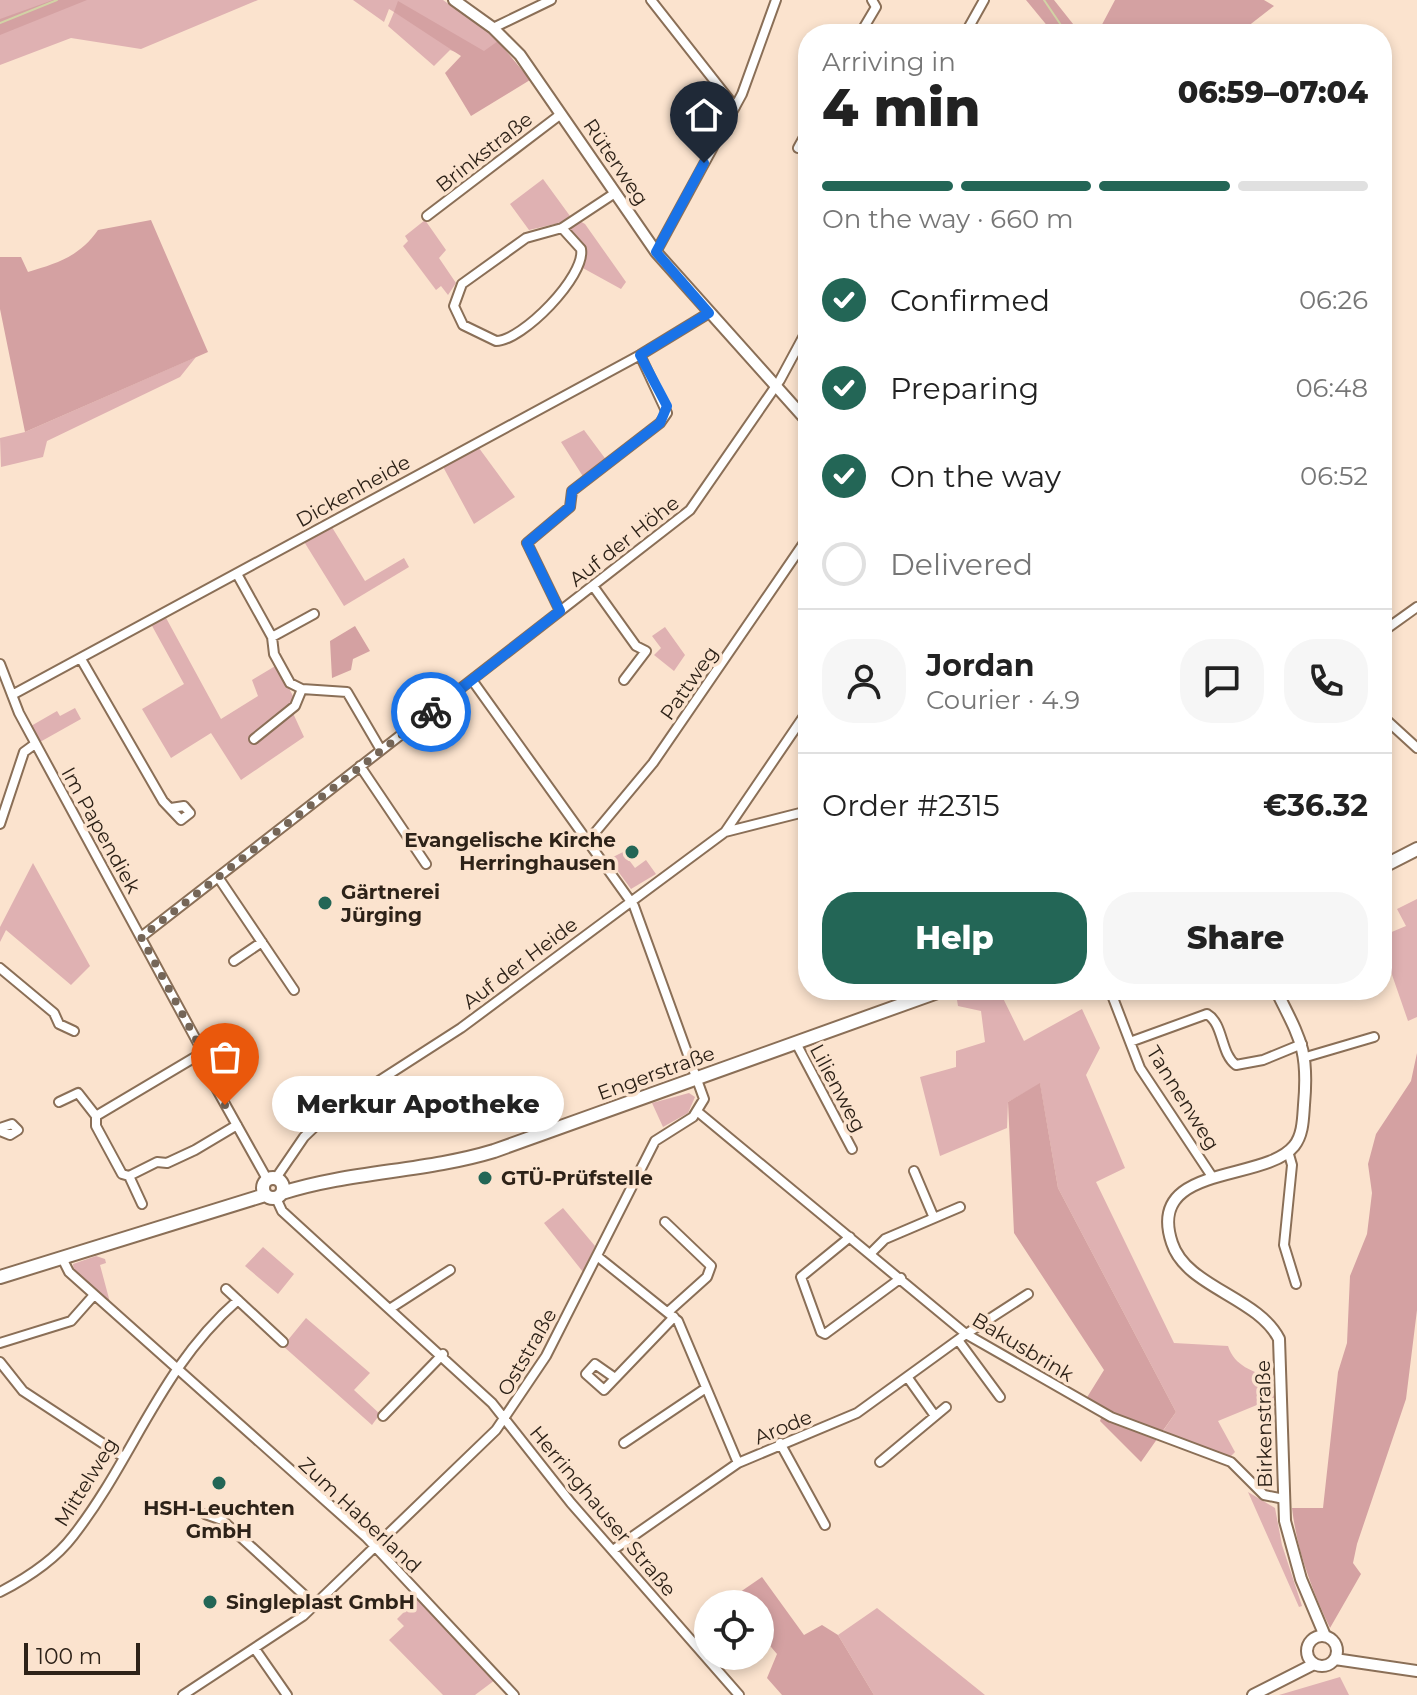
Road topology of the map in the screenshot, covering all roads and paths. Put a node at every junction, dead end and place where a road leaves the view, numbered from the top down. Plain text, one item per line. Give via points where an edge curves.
1 (454, 0) edge
2 (551, 0) edge
3 (651, 0) edge
4 (776, 0) edge
5 (984, 0) edge
6 (539, 2) edge
7 (874, 2) edge
8 (864, 24) edge
9 (971, 24) edge
10 (493, 28) junction
11 (735, 107) junction
12 (561, 114) junction
13 (615, 193) junction
14 (427, 216) dead end
15 (562, 228) junction
16 (656, 252) junction
17 (709, 313) junction
18 (798, 345) edge
19 (640, 355) junction
20 (774, 386) junction
21 (798, 411) edge
22 (798, 552) edge
23 (237, 574) junction
24 (593, 586) junction
25 (1417, 607) edge
26 (560, 611) junction
27 (314, 614) dead end
28 (1392, 625) edge
29 (272, 637) junction
30 (81, 659) junction
31 (0, 664) edge
32 (472, 680) junction
33 (624, 680) dead end
34 (302, 689) junction
35 (12, 695) junction
36 (798, 725) edge
37 (1392, 725) edge
38 (254, 739) dead end
39 (35, 744) junction
40 (1417, 748) edge
41 (381, 750) junction
42 (360, 766) junction
43 (171, 808) dead end
44 (798, 814) edge
45 (0, 824) edge
46 (725, 832) junction
47 (588, 841) junction
48 (1417, 849) edge
49 (1392, 862) edge
50 (426, 864) dead end
51 (218, 877) junction
52 (630, 900) junction
53 (141, 937) junction
54 (262, 942) junction
55 (234, 961) dead end
56 (0, 968) edge
57 (294, 990) dead end
58 (915, 1000) edge
59 (1114, 1000) edge
60 (1281, 1000) edge
61 (74, 1031) dead end
62 (1374, 1037) dead end
63 (1130, 1042) junction
64 (796, 1043) junction
65 (1302, 1044) junction
66 (202, 1053) junction
67 (1306, 1057) junction
68 (699, 1078) junction
69 (59, 1102) dead end
70 (698, 1112) junction
71 (96, 1116) junction
72 (237, 1125) junction
73 (852, 1149) dead end
74 (1288, 1151) junction
75 (914, 1171) dead end
76 (129, 1176) junction
77 (1213, 1178) junction
78 (273, 1188) junction
79 (142, 1204) dead end
80 (960, 1207) dead end
81 (934, 1218) junction
82 (665, 1222) dead end
83 (850, 1237) junction
84 (871, 1253) junction
85 (597, 1256) junction
86 (62, 1258) junction
87 (450, 1270) dead end
88 (0, 1277) edge
89 (901, 1278) junction
90 (1296, 1284) dead end
91 (226, 1289) dead end
92 (1028, 1294) dead end
93 (94, 1295) junction
94 (238, 1300) junction
95 (391, 1308) junction
96 (671, 1314) junction
97 (962, 1337) junction
98 (283, 1342) dead end
99 (0, 1343) edge
100 (443, 1354) junction
101 (0, 1362) edge
102 (176, 1367) junction
103 (615, 1378) dead end
104 (908, 1378) junction
105 (706, 1388) junction
106 (1000, 1397) dead end
107 (946, 1407) dead end
108 (383, 1416) dead end
109 (935, 1416) junction
110 (506, 1419) junction
111 (624, 1443) dead end
112 (780, 1443) junction
113 (122, 1456) junction
114 (880, 1462) dead end
115 (738, 1463) junction
116 (1284, 1499) junction
117 (205, 1514) dead end
118 (825, 1525) dead end
119 (377, 1548) junction
120 (613, 1550) junction
121 (0, 1592) edge
122 (315, 1605) junction
123 (1319, 1637) junction
124 (255, 1649) junction
125 (1336, 1655) junction
126 (1310, 1660) junction
127 (1417, 1671) edge
128 (183, 1695) edge
129 (287, 1695) edge
130 (514, 1695) edge
131 (739, 1695) edge
132 (1253, 1695) edge

1 - 10 street, Rüterweg
2 - 6 street
3 - 11 street
4 - 11 street
5 - 9 street
6 - 10 street
7 - 8 street
10 - 12 street, Rüterweg via 520,55
11 - 16 street
12 - 13 street, Rüterweg
12 - 14 street, Brinkstraße
13 - 15 street
13 - 16 street, Rüterweg
15 - 15 street via 526,238 462,284 454,298 458,319 489,340 505,341 520,333 580,265 581,249
16 - 17 street, Rüterweg
17 - 19 street, Dickenheide
17 - 20 street, Rüterweg
18 - 20 street, Auf der Höhe
19 - 23 street, Dickenheide
19 - 26 street via 667,413 572,491 570,507 527,543
20 - 21 street, Rüterweg
20 - 24 street, Auf der Höhe via 690,510
22 - 47 street, Pattweg via 653,763
23 - 29 street
23 - 30 street, Dickenheide
24 - 26 street, Auf der Höhe
24 - 33 street via 636,646 646,651
25 - 28 street
26 - 32 street, Auf der Höhe
27 - 29 street
29 - 34 street via 274,654 290,683
30 - 35 street, Dickenheide
30 - 43 street
31 - 35 street, Im Papendiek
32 - 41 street, Auf der Höhe
32 - 47 street
34 - 38 street via 295,706
34 - 41 street via 347,692
35 - 39 street, Im Papendiek
36 - 46 street
37 - 40 street
39 - 45 street via 24,752
39 - 53 street, Im Papendiek
41 - 42 street, Auf der Höhe
42 - 50 street
42 - 51 street, Auf der Höhe
44 - 46 street, Auf der Heide
46 - 52 street, Auf der Heide
47 - 52 street
48 - 49 main road
51 - 53 street, Auf der Höhe
51 - 54 street
52 - 68 street
52 - 78 street, Auf der Heide via 452,1034 313,1127
53 - 66 street, Im Papendiek
54 - 55 street
54 - 57 street
56 - 61 street via 54,1013 59,1024
58 - 64 main road, Engerstraße
59 - 63 street, Tannenweg
60 - 65 street
62 - 67 street
63 - 65 street via 1207,1014 1236,1065
63 - 77 street, Tannenweg via 1140,1068
64 - 68 main road, Engerstraße
64 - 73 street, Lilienweg
65 - 67 street
66 - 71 street
66 - 72 street, Im Papendiek
67 - 74 street via 1302,1125
68 - 70 street via 704,1099
68 - 78 main road, Engerstraße via 474,1157 431,1168
69 - 71 street via 78,1093
70 - 83 street, Bakusbrink
70 - 85 street, Oststraße via 655,1141
71 - 76 street via 96,1126 122,1174
72 - 76 street via 195,1150
72 - 78 street, Im Papendiek
74 - 77 street, Birkenstraße
74 - 90 street via 1292,1165 1284,1245
75 - 81 street
76 - 79 street
77 - 116 street, Birkenstraße via 1191,1186 1174,1203 1170,1238 1182,1261 1260,1316 1279,1339
78 - 86 main road, Engerstraße
78 - 95 street, Im Papendiek via 282,1211
80 - 81 street
81 - 84 street via 885,1239
82 - 96 street via 711,1266
83 - 84 street, Bakusbrink
83 - 89 street via 801,1277 820,1330 825,1334
84 - 89 street, Bakusbrink
85 - 96 street
85 - 110 street, Oststraße via 546,1356
86 - 88 main road, Engerstraße
86 - 93 street, Zum Haberland
87 - 95 street
89 - 97 street, Bakusbrink
91 - 94 street
92 - 97 street, Arode
93 - 99 street via 71,1321
93 - 102 street, Zum Haberland
94 - 98 street
94 - 102 street
95 - 100 street, Im Papendiek
96 - 103 street
96 - 105 street
97 - 104 street, Arode
97 - 106 street
97 - 116 street, Bakusbrink via 1111,1417 1231,1462 1264,1495
100 - 108 street
100 - 110 street, Im Papendiek
101 - 113 street via 32,1398
102 - 113 street, Mittelweg
102 - 119 street, Zum Haberland
104 - 109 street
104 - 112 street, Arode via 857,1413
105 - 111 street
105 - 115 street
107 - 109 street
109 - 114 street
110 - 119 street, Oststraße
110 - 120 street, Herringhauser Straße
112 - 115 street, Arode
112 - 118 street
113 - 121 street, Mittelweg via 72,1538 31,1575
115 - 120 street, Arode
116 - 123 street, Birkenstraße via 1290,1548
117 - 122 street via 222,1520
119 - 122 street, Oststraße
119 - 130 street, Zum Haberland
120 - 131 street, Herringhauser Straße
122 - 124 street, Oststraße
123 - 125 street via 1334,1641
123 - 126 street via 1308,1644
124 - 128 street, Oststraße
124 - 129 street
125 - 126 street via 1325,1666
125 - 127 street
126 - 132 street

